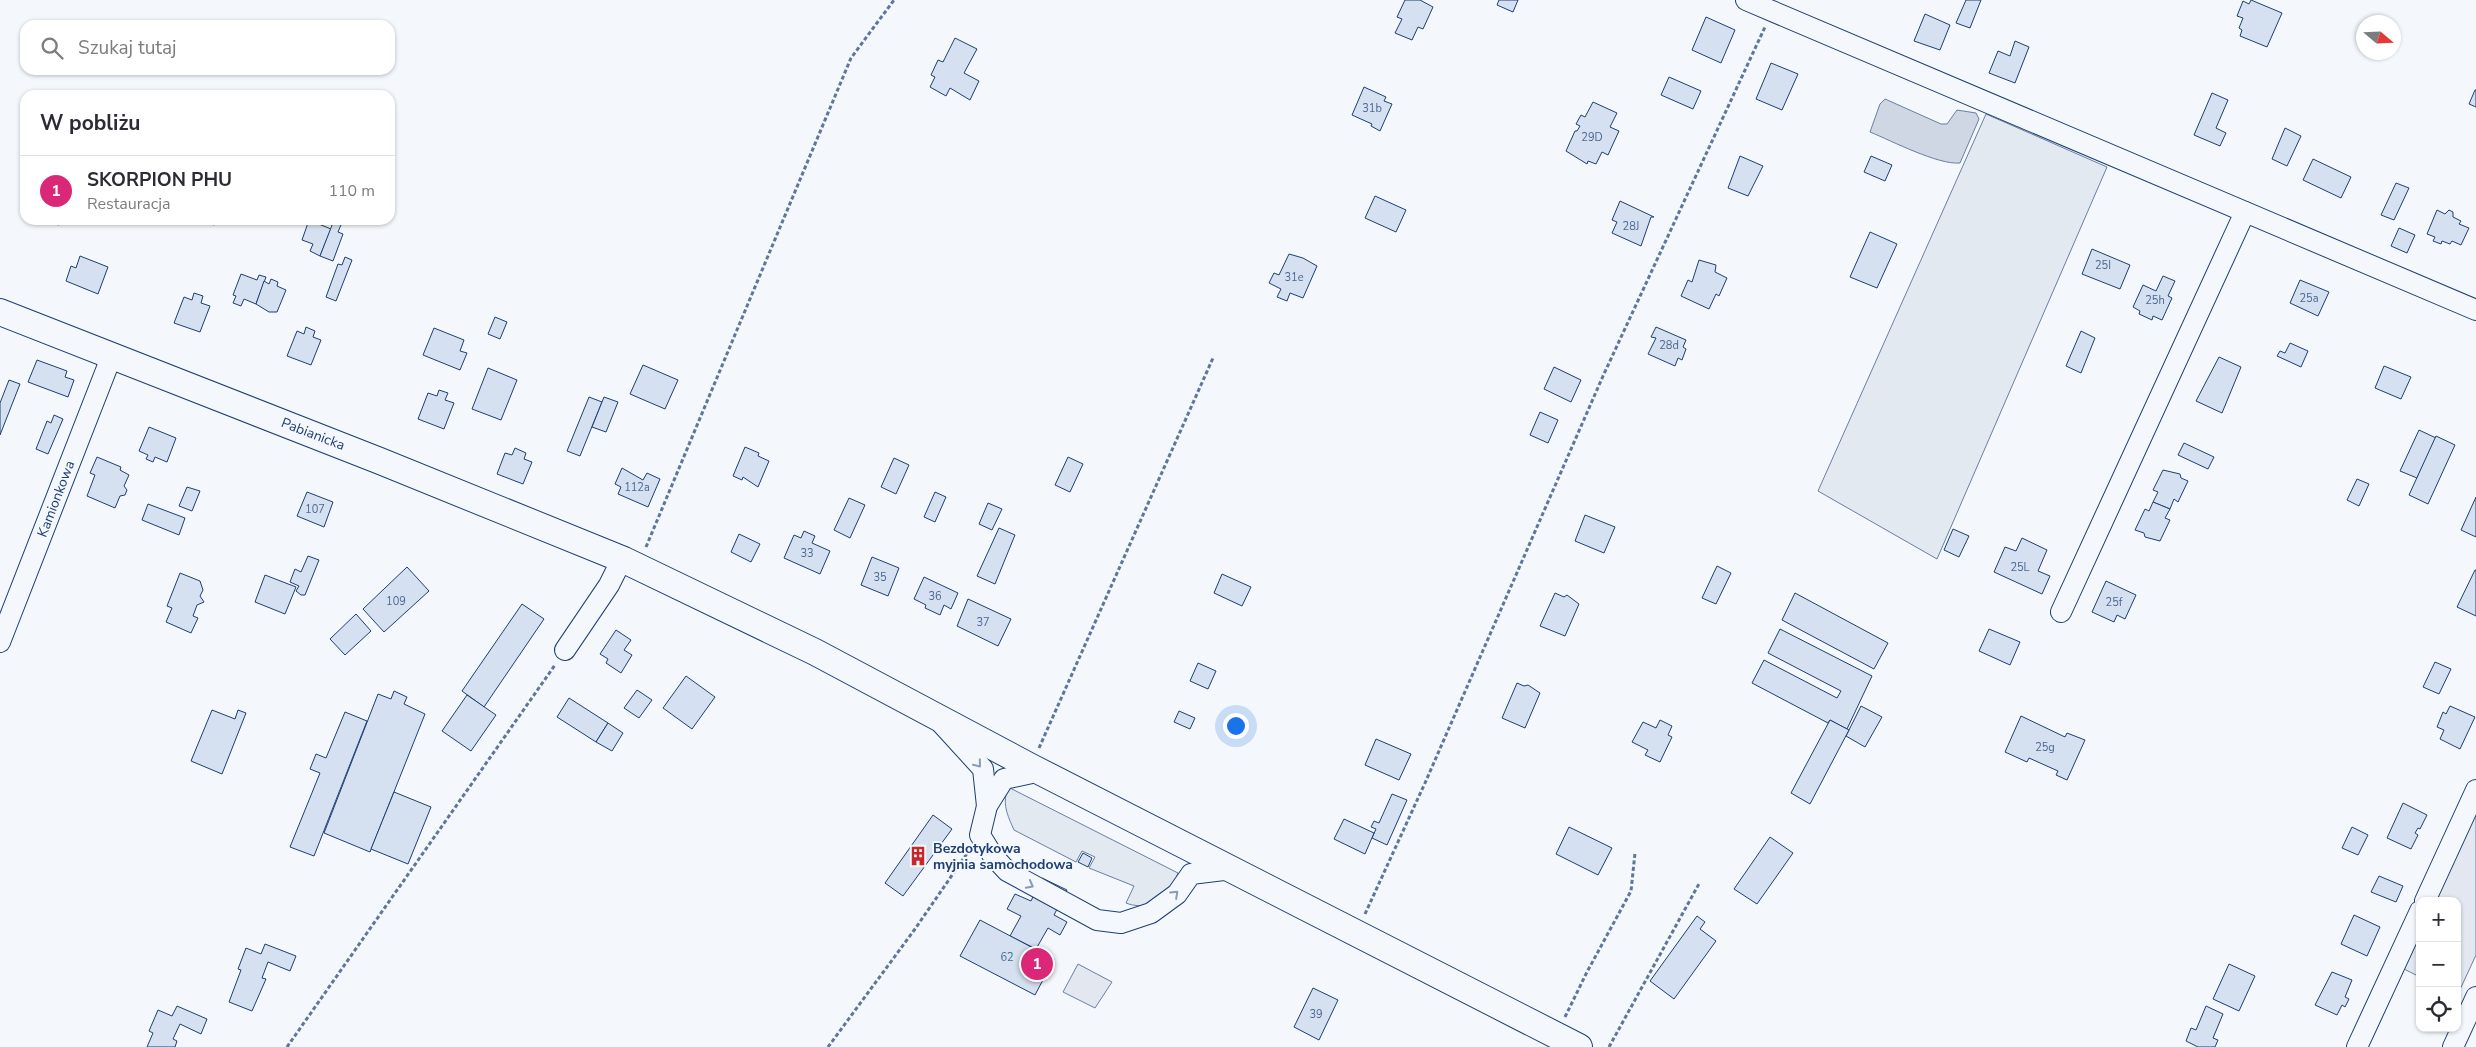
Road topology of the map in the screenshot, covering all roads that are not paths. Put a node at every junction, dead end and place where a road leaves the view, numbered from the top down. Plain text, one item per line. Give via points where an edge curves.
1 (1746, 0) edge
2 (2245, 212) junction
3 (2476, 310) edge
4 (0, 312) edge
5 (112, 355) junction
6 (628, 562) junction
7 (2060, 612) dead end
8 (0, 642) edge
9 (565, 650) road end
10 (933, 716) junction
11 (1036, 769) junction
12 (2476, 790) edge
13 (987, 806) junction
14 (1185, 845) junction
15 (1232, 869) junction
16 (1191, 874) junction
17 (2427, 897) edge
18 (2416, 920) edge
19 (2476, 997) edge
20 (1568, 1041) edge
21 (2357, 1047) edge
22 (2453, 1047) edge

1 - 2 street
2 - 3 street
2 - 7 street
4 - 5 main road, Pabianicka
5 - 6 main road, Pabianicka
5 - 8 street, Kamionkowa
6 - 9 street
6 - 10 main road, Pabianicka via 815,652
10 - 11 main road, Pabianicka
10 -> 13 street via 983,769
11 - 13 street via 1004,779
11 - 14 main road, Pabianicka
12 - 17 street
13 -> 16 street via 980,835 1007,871 1097,920 1121,923 1151,913 1177,894
14 - 15 main road, Pabianicka
14 - 16 street
15 - 16 street
15 - 20 main road, Pabianicka
18 - 21 street
19 - 22 street

